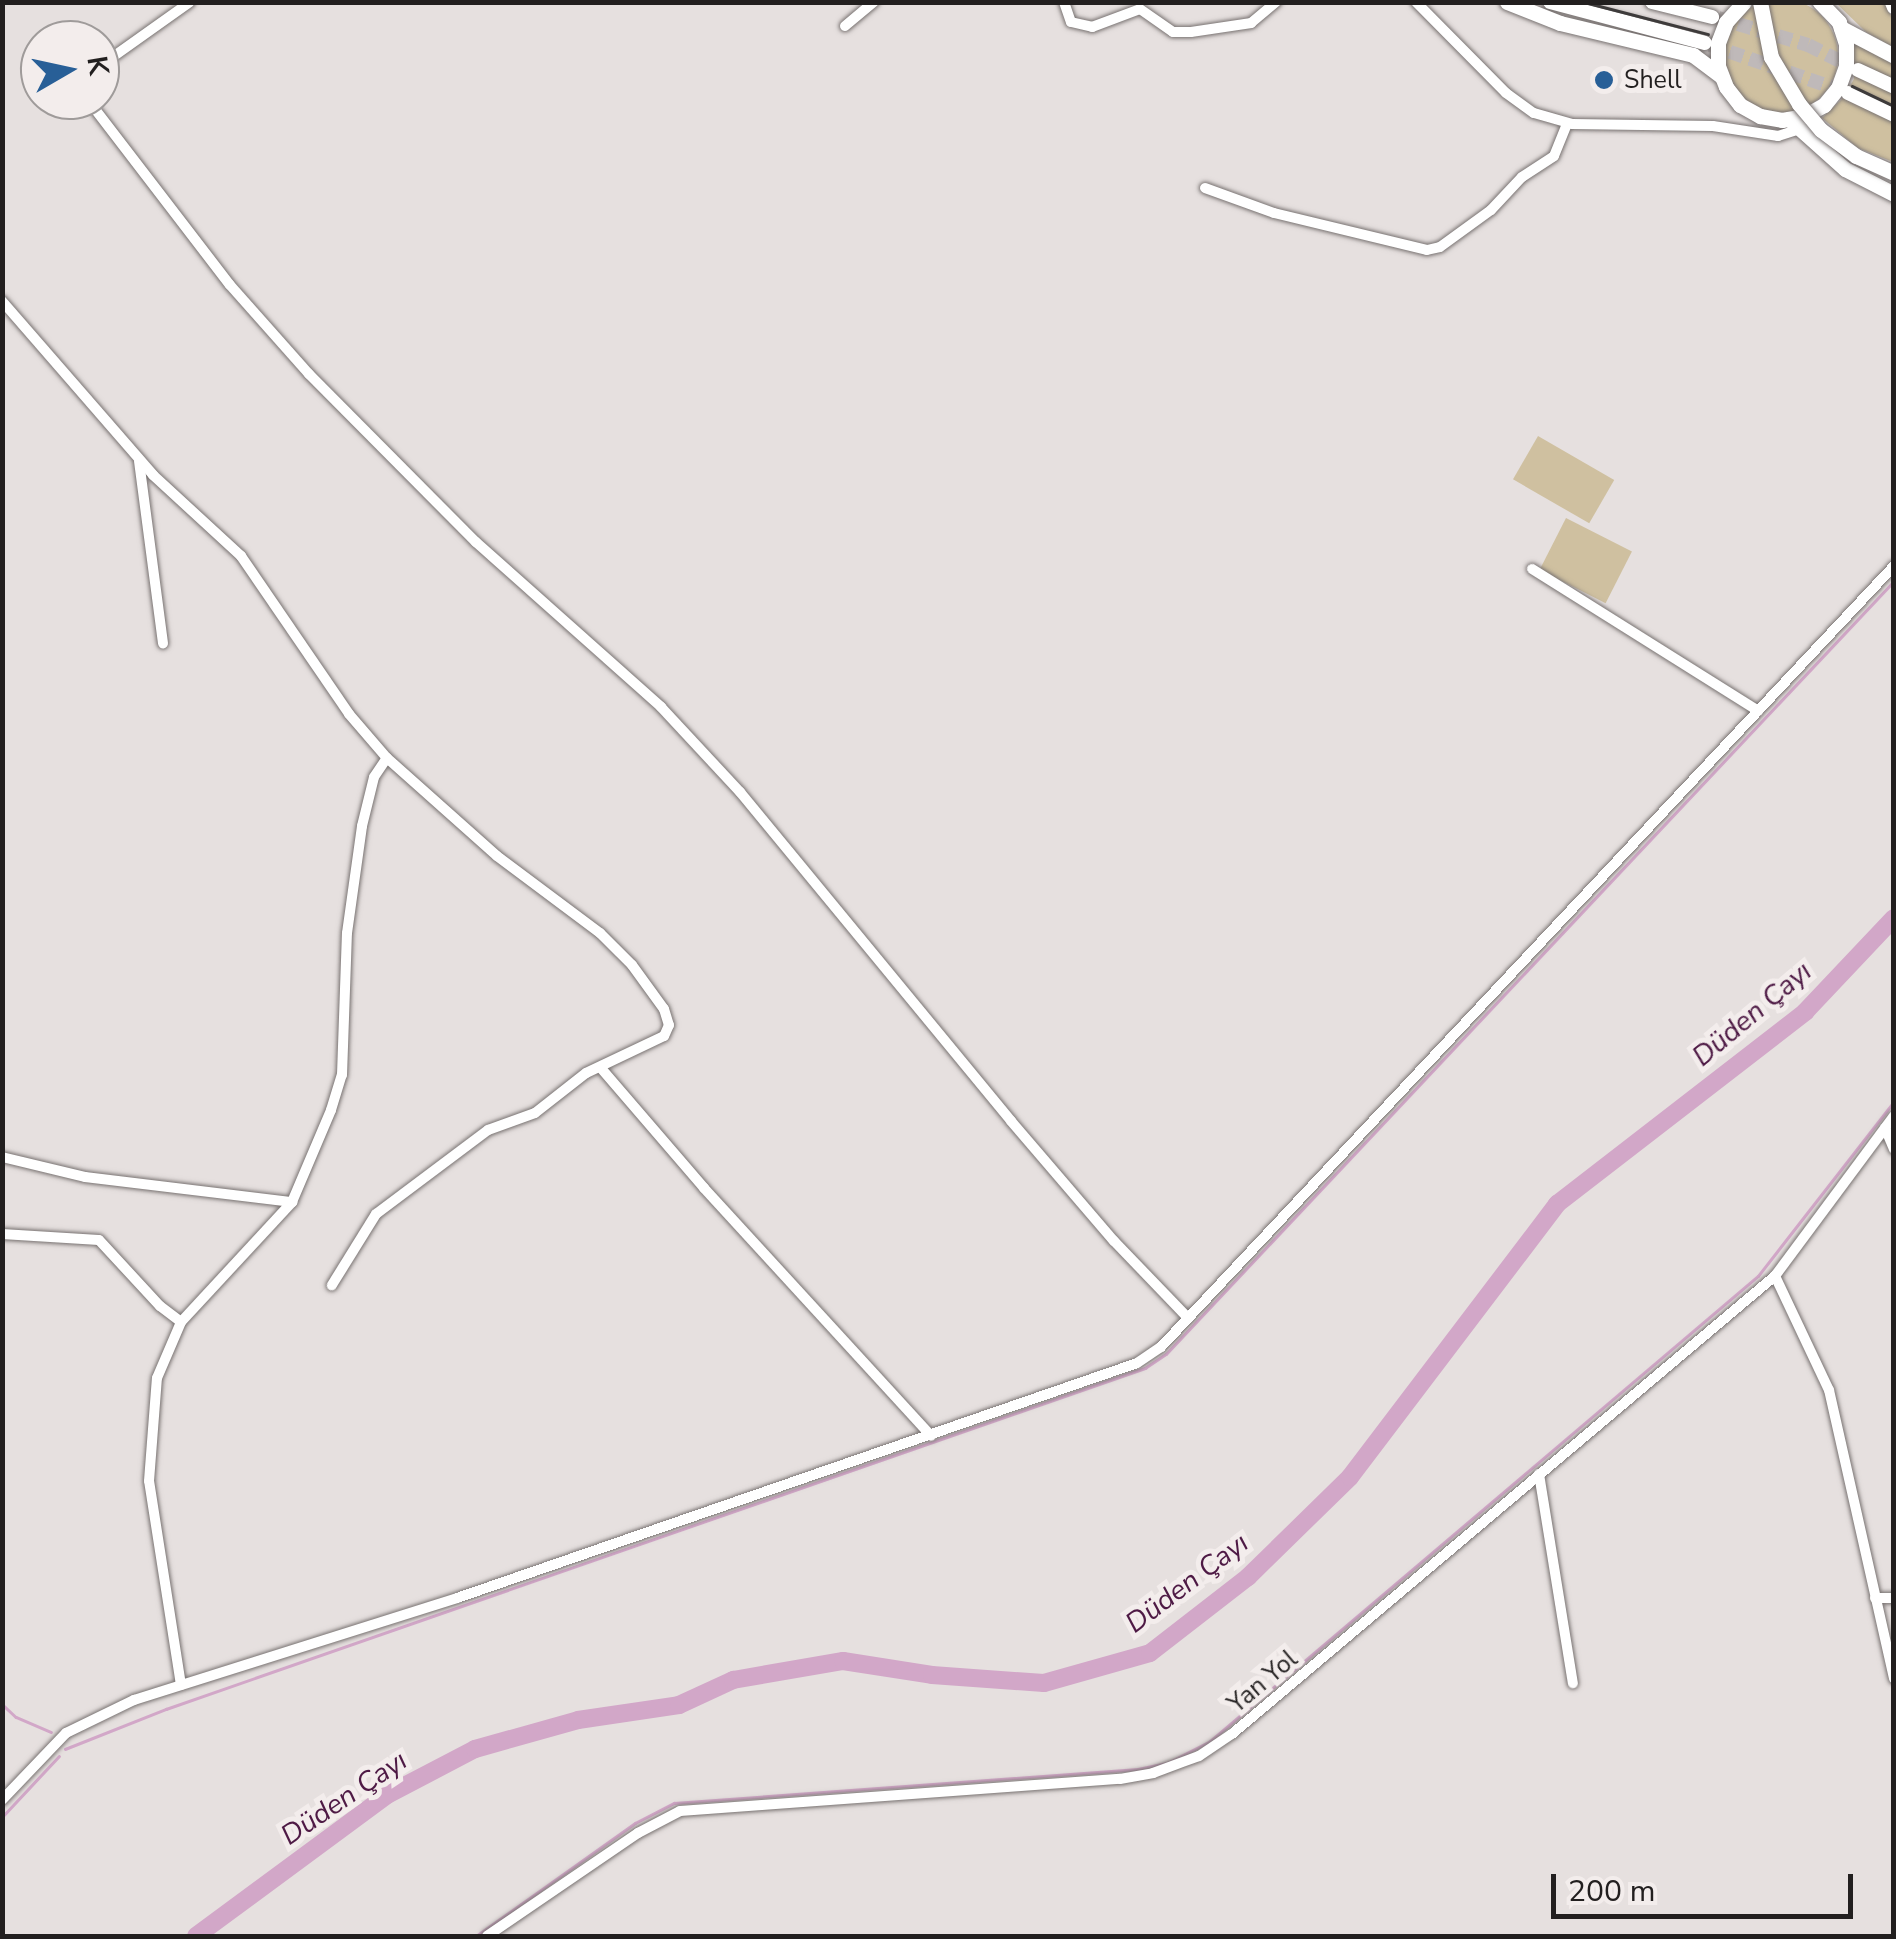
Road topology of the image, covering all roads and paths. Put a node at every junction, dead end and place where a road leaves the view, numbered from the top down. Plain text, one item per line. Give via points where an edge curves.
1 (190, 2) edge
2 (874, 2) edge
3 (1064, 2) edge
4 (1276, 2) edge
5 (1416, 2) edge
6 (1507, 2) edge
7 (1550, 2) edge
8 (1652, 2) edge
9 (1760, 2) edge
10 (1736, 3) edge
11 (1823, 3) edge
12 (1712, 17) tunnel mouth
13 (846, 26) dead end
14 (1841, 28) junction
15 (1704, 44) tunnel mouth
16 (120, 52) edge
17 (1894, 56) edge
18 (1858, 70) tunnel mouth
19 (1721, 76) junction
20 (1894, 87) edge
21 (1848, 93) tunnel mouth
22 (1894, 116) edge
23 (103, 120) edge
24 (1567, 122) junction
25 (1794, 124) junction
26 (1894, 174) edge
27 (1205, 188) dead end
28 (1894, 194) edge
29 (2, 300) edge
30 (138, 458) junction
31 (1894, 566) edge
32 (1532, 569) dead end
33 (162, 643) dead end
34 (1758, 711) junction
35 (387, 758) junction
36 (600, 1066) junction
37 (1894, 1116) edge
38 (1885, 1128) junction
39 (1894, 1149) edge
40 (2, 1156) edge
41 (292, 1202) junction
42 (2, 1234) edge
43 (1774, 1276) junction
44 (332, 1285) dead end
45 (1188, 1318) junction
46 (181, 1322) junction
47 (931, 1436) junction
48 (1539, 1474) junction
49 (1875, 1598) junction
50 (1894, 1598) edge
51 (1894, 1679) edge
52 (1573, 1683) dead end
53 (182, 1685) junction
54 (2, 1800) edge
55 (487, 1936) edge

1 - 16 street
2 - 13 street
3 - 4 street via 1071,22 1092,26 1140,8 1172,32 1250,23
5 - 24 street via 1506,93 1534,114
6 - 19 highway via 1560,23 1693,55
7 - 15 main road
8 - 12 main road
9 - 26 highway, bridge via 1772,58 1799,104 1856,156
10 - 19 highway via 1718,43
11 - 14 highway
14 - 17 highway
14 - 25 highway via 1846,66 1838,88
18 - 20 main road
19 - 25 highway via 1740,105
21 - 22 main road
23 - 45 street via 309,374 476,542 661,707 740,792 1114,1242
24 - 25 street via 1713,126 1778,136
24 - 27 street via 1554,156 1490,210 1427,250 1274,213
25 - 28 highway via 1845,169
29 - 30 street
30 - 33 street
30 - 35 street via 241,556 348,714
31 - 34 street
32 - 34 street
34 - 45 street
35 - 36 street via 497,856 600,933 664,1009 664,1036
35 - 41 street via 374,777 356,866 342,1075
36 - 44 street via 535,1112 488,1130 376,1214
36 - 47 street
37 - 38 street, Yan Yol
38 - 39 street
38 - 43 street, Yan Yol
40 - 41 street via 85,1177
41 - 46 street
42 - 46 street via 99,1240
43 - 48 street, Yan Yol
43 - 49 street via 1830,1390
45 - 47 street via 1137,1363
46 - 53 street via 157,1378 149,1461
47 - 53 street
48 - 52 street
48 - 55 street, Yan Yol via 1199,1756 1120,1779 680,1812 638,1832
49 - 50 street
49 - 51 street
53 - 54 street via 66,1732

